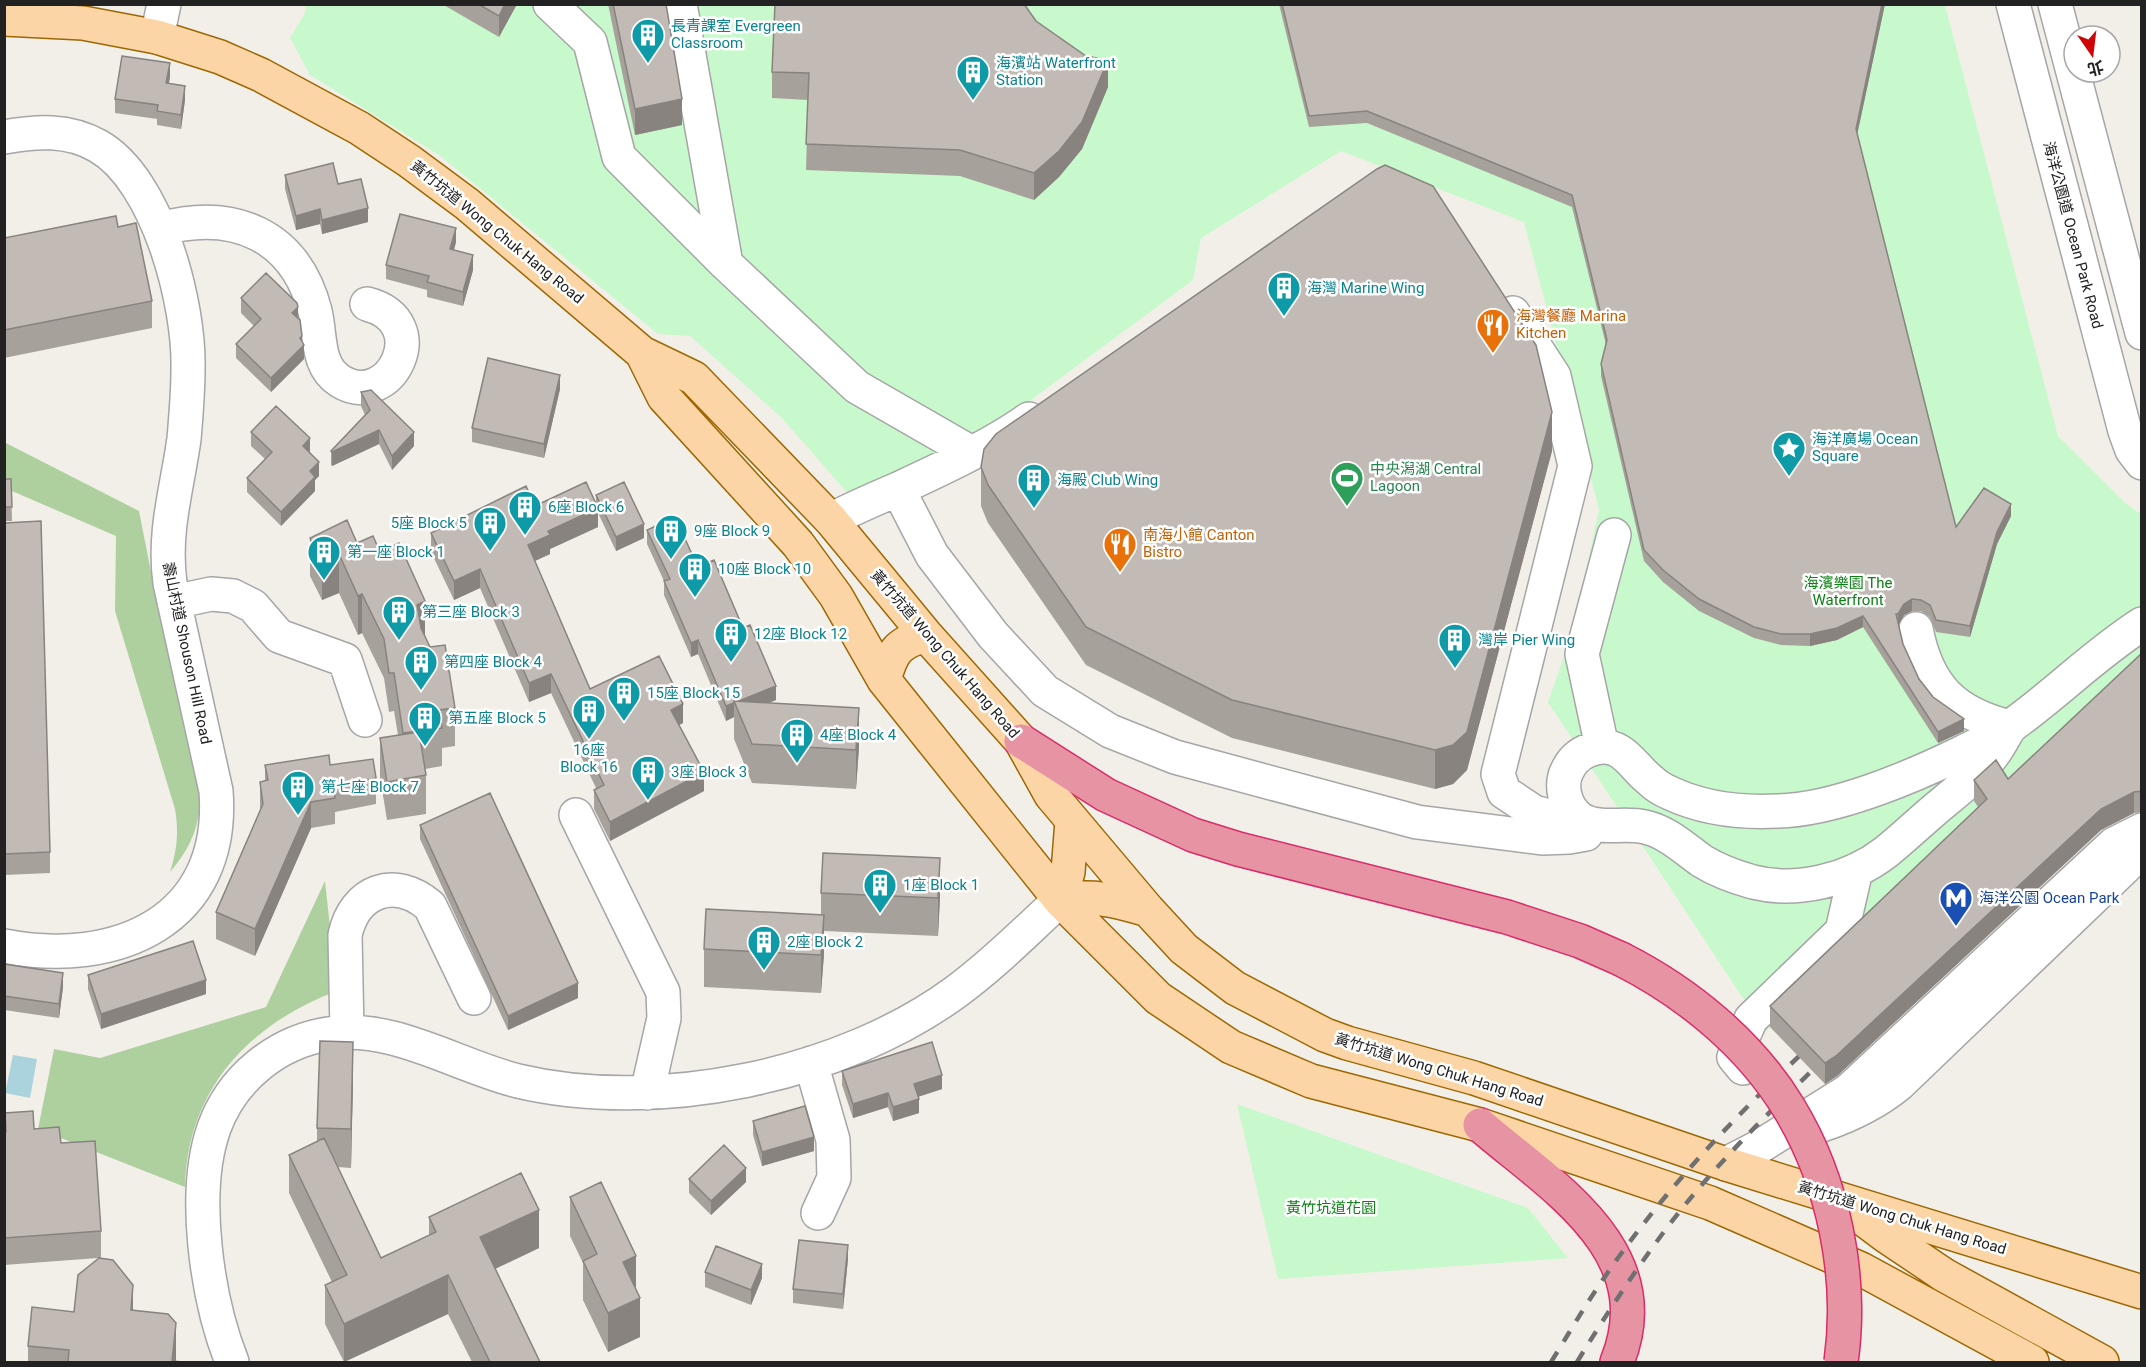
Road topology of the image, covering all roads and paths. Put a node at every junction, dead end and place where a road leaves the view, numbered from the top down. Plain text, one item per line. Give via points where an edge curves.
1 (164, 4) edge
2 (550, 4) edge
3 (680, 4) edge
4 (2013, 4) edge
5 (2055, 4) edge
6 (4, 19) edge
7 (157, 37) junction
8 (4, 137) edge
9 (160, 229) junction
10 (726, 264) junction
11 (1497, 288) edge
12 (367, 304) dead end
13 (2142, 333) edge
14 (642, 353) junction
15 (1053, 401) edge
16 (970, 452) junction
17 (2142, 462) edge
18 (898, 489) junction
19 (831, 520) junction
20 (1614, 535) dead end
21 (174, 602) junction
22 (2139, 625) edge
23 (1916, 628) dead end
24 (926, 635) junction
25 (884, 680) junction
26 (365, 720) dead end
27 (2010, 727) junction
28 (1020, 741) junction
29 (1602, 747) junction
30 (2142, 811) edge
31 (576, 815) dead end
32 (1072, 821) junction
33 (1595, 822) junction
34 (2142, 830) edge
35 (2142, 850) edge
36 (2088, 868) junction
37 (1856, 870) junction
38 (1060, 900) junction
39 (1148, 910) junction
40 (4, 946) edge
41 (474, 998) dead end
42 (347, 1032) junction
43 (811, 1063) junction
44 (647, 1093) junction
45 (1480, 1125) junction
46 (1791, 1127) junction
47 (1759, 1147) junction
48 (1726, 1164) junction
49 (1839, 1200) junction
50 (818, 1213) dead end
51 (2142, 1292) edge
52 (232, 1362) edge
53 (1617, 1362) edge
54 (1841, 1362) edge
55 (2032, 1362) edge
56 (2102, 1362) edge

1 - 7 street
2 - 10 street via 590,42 619,157
3 - 10 street
4 - 17 street, 海洋公園道 Ocean Park Road via 2115,397 2132,450
5 - 13 street
6 - 7 main road, 黃竹坑道 Wong Chuk Hang Road via 83,22
7 - 14 main road, 黃竹坑道 Wong Chuk Hang Road via 261,75 359,128 467,204
8 - 9 street, 壽山村道 Shouson Hill Road via 47,132 97,145 134,179
9 - 12 street via 202,221 223,222 259,234 275,245 302,275 332,376 355,387 385,379 398,364 402,352 395,321 378,307
9 - 21 street, 壽山村道 Shouson Hill Road via 178,289 188,342 184,439 167,544
10 - 16 street via 857,387
11 - 33 street via 1554,376 1575,466 1498,774 1504,792 1534,812
14 - 19 main road, 黃竹坑道 Wong Chuk Hang Road via 694,378
14 - 25 main road, 黃竹坑道 Wong Chuk Hang Road via 664,397 798,544 836,596
15 - 16 street via 1015,429
16 - 18 street
18 - 19 street
18 - 33 street via 932,555 993,635 1045,691 1110,731 1174,757 1417,822 1542,838 1592,832
19 - 24 main road, 黃竹坑道 Wong Chuk Hang Road
20 - 29 street via 1582,654
21 - 26 street via 211,594 233,596 253,606 279,636 345,660
21 - 40 street, 壽山村道 Shouson Hill Road via 216,791 216,833 204,873 163,923 136,936 78,951 45,952
22 - 27 street
23 - 27 street via 1931,675 1946,694 1964,710
24 - 25 main road via 908,639 891,656
24 - 28 main road, 黃竹坑道 Wong Chuk Hang Road
25 - 38 main road, 黃竹坑道 Wong Chuk Hang Road
27 - 29 street via 1909,776 1839,800 1782,811 1724,810 1696,804 1659,787 1618,750
27 - 37 street via 1973,777 1884,854
28 - 32 main road, 黃竹坑道 Wong Chuk Hang Road via 1051,795
28 - 54 highway, bridge via 1106,795 1194,835 1507,917 1580,941 1662,981 1710,1017 1749,1056 1789,1109 1819,1173 1836,1233 1844,1294
29 - 33 street via 1586,750 1573,760 1565,774 1563,790 1568,806
30 - 36 street
31 - 44 street via 663,992 663,1018
32 - 38 main road via 1068,872
32 - 39 main road, 黃竹坑道 Wong Chuk Hang Road
33 - 37 street via 1647,827 1713,867 1763,884 1826,881
34 - 36 street via 2114,844
35 - 47 street via 1882,1098 1847,1117
36 - 46 street via 1848,1091
37 - 46 street via 1842,931 1751,1019 1734,1057
38 - 39 main road via 1114,900
38 - 43 street via 956,992 886,1032
38 - 45 main road, 黃竹坑道 Wong Chuk Hang Road via 1158,998 1230,1047 1311,1081
39 - 48 main road, 黃竹坑道 Wong Chuk Hang Road via 1184,949 1235,988 1325,1035 1474,1078
41 - 42 street via 430,906 409,892 384,890 362,902 348,923
42 - 44 street via 395,1039 484,1071 547,1087
42 - 52 street via 308,1038 269,1057 236,1088 214,1128 206,1173 204,1233 213,1299
43 - 44 street via 725,1084
43 - 50 street via 833,1140 834,1178
45 - 53 highway via 1575,1205 1604,1238 1627,1292 1627,1330
45 - 55 main road, 黃竹坑道 Wong Chuk Hang Road via 1710,1203 1861,1269
46 - 47 street
47 - 48 street
48 - 49 main road, 黃竹坑道 Wong Chuk Hang Road
49 - 51 main road, 黃竹坑道 Wong Chuk Hang Road
49 - 56 main road via 1944,1275

